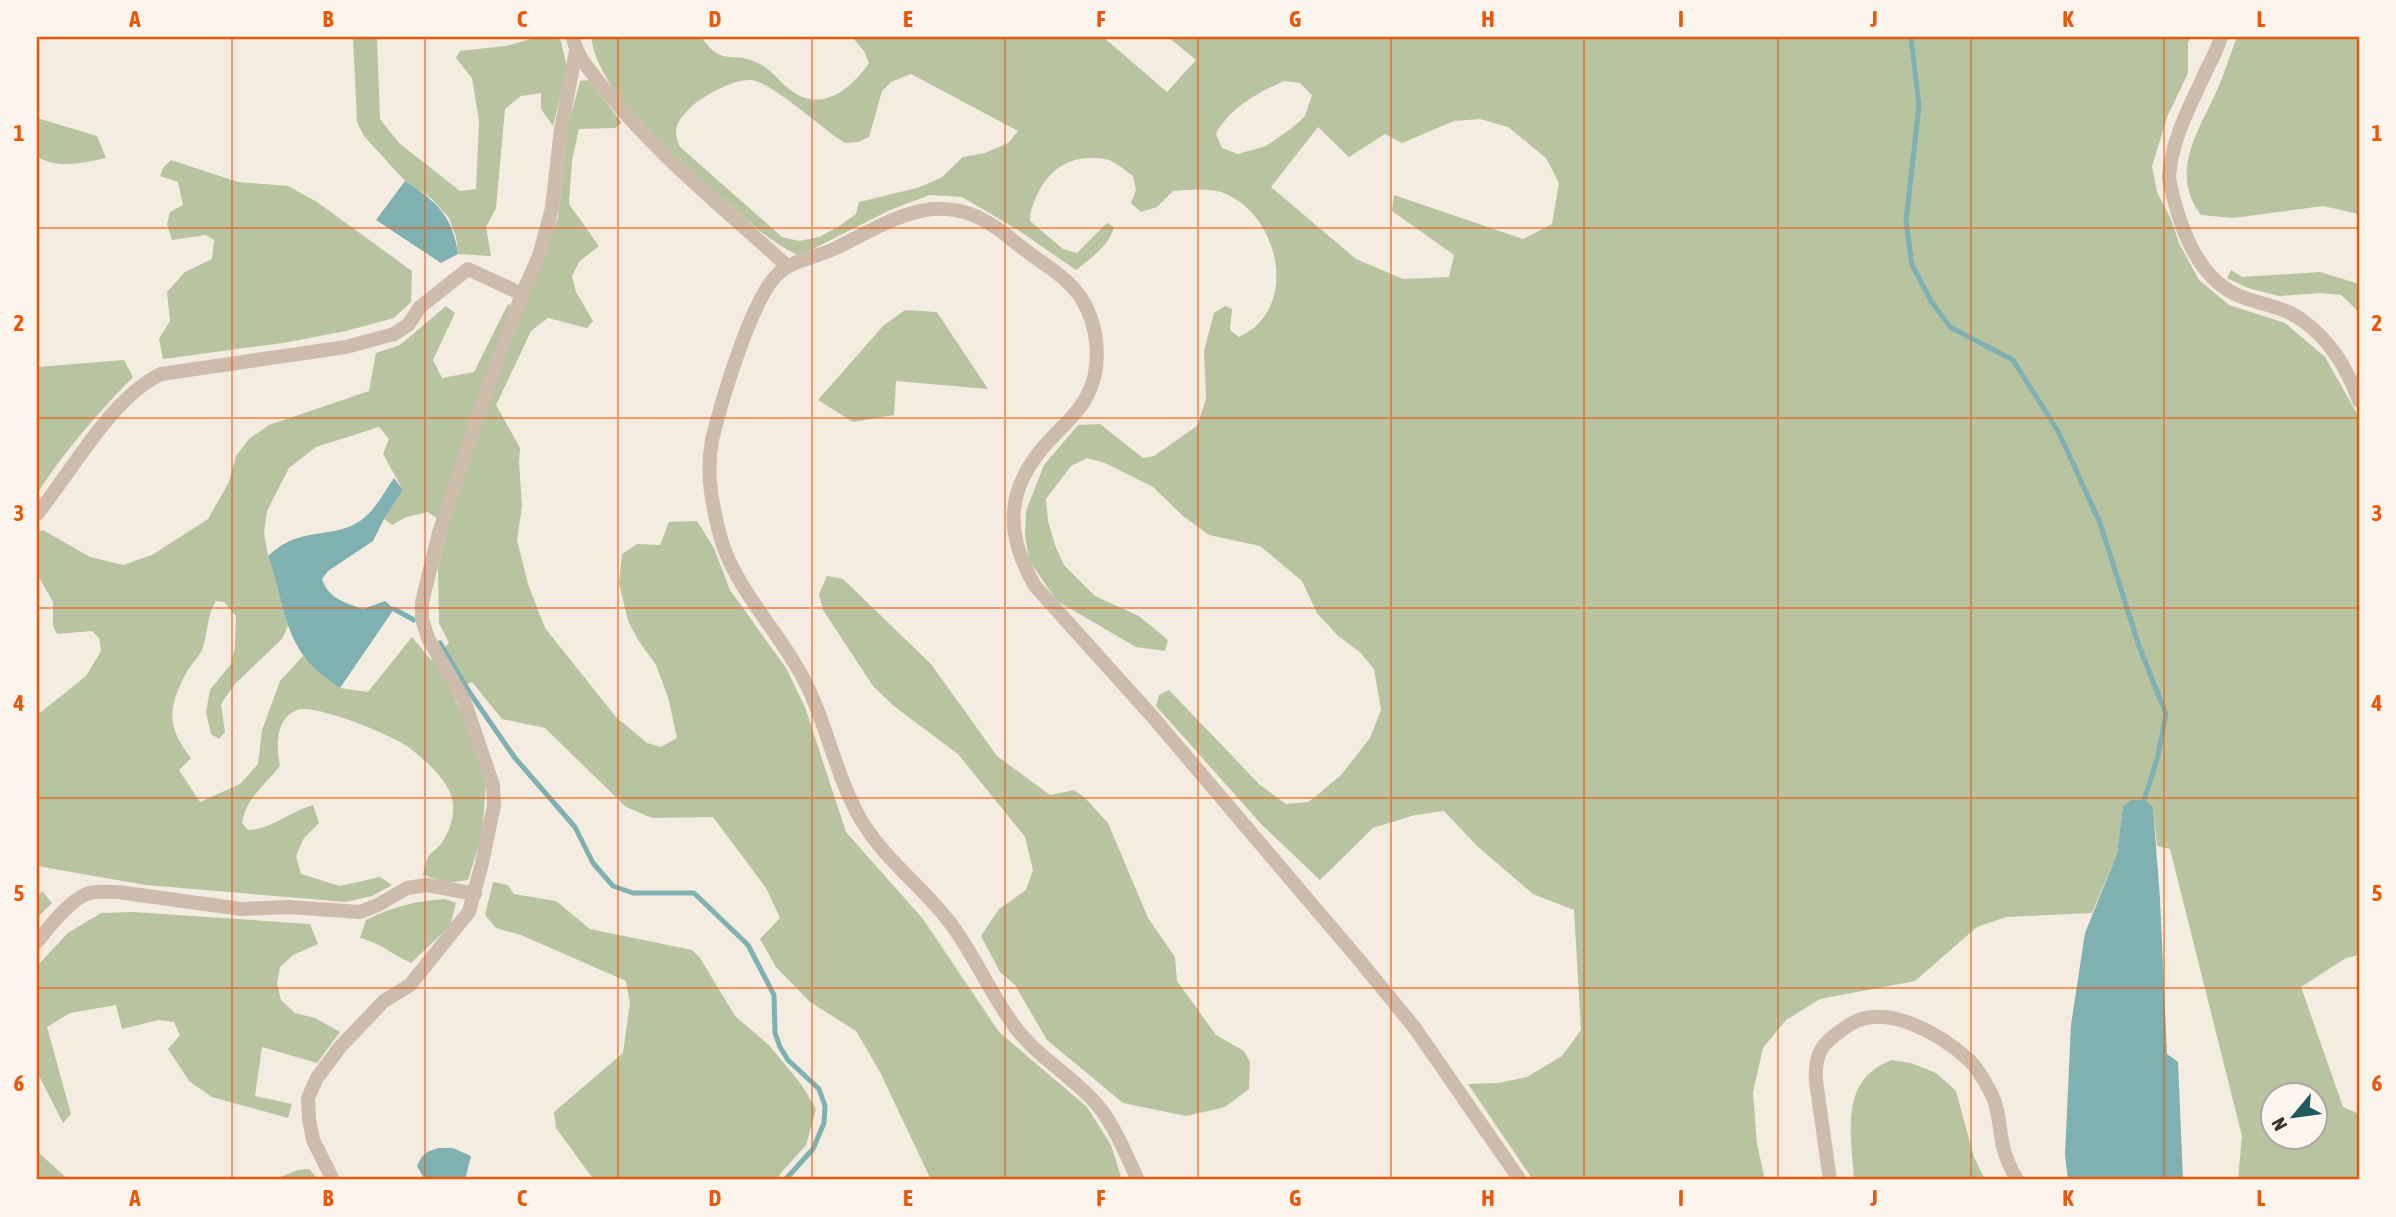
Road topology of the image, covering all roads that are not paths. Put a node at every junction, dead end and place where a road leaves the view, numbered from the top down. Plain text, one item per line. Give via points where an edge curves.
1 (2221, 37) edge
2 (574, 44) edge
3 (787, 266) junction
4 (522, 293) junction
5 (2359, 401) edge
6 (37, 514) edge
7 (475, 894) junction
8 (37, 942) edge
9 (332, 1180) edge
10 (1138, 1180) edge
11 (1520, 1180) edge
12 (1830, 1180) edge
13 (2017, 1180) edge

1 - 5 street via 2177,136 2169,178 2186,238 2215,280 2233,293 2300,318 2319,335 2349,373
2 - 3 street via 619,108 685,176
2 - 4 street via 552,208 539,256
3 - 10 street via 764,291 748,326 711,444 710,485 725,551 804,680 842,781 881,850 952,925 1013,1025 1093,1099
3 - 11 street via 826,253 904,215 930,208 952,209 989,223 1066,281 1081,298 1096,339 1094,374 1087,397 1038,452 1018,490 1013,514 1022,563 1035,586 1376,979
4 - 6 street via 468,269 394,334 346,347 162,373 124,398
4 - 7 street via 439,533 422,602 428,638 464,700 494,785
7 - 8 street via 427,886 407,888 360,912 241,909 118,892 88,893
7 - 9 street via 469,912 410,985 384,1001 317,1077 308,1098 309,1119 313,1140
12 - 13 street via 1815,1068 1820,1049 1853,1022 1873,1016 1917,1025 1970,1062 1993,1096 2004,1151

